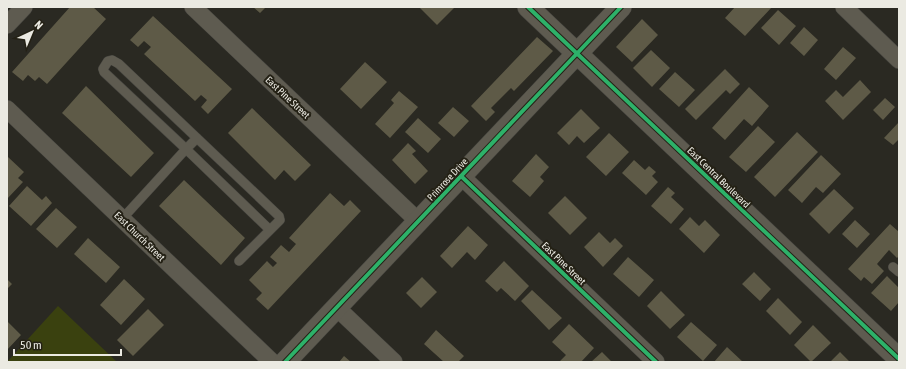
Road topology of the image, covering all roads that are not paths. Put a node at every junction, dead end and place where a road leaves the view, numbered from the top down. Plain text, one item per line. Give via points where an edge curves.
1 (24, 7) edge
2 (193, 7) edge
3 (528, 7) edge
4 (621, 7) edge
5 (844, 7) edge
6 (7, 25) edge
7 (577, 52) junction
8 (899, 60) edge
9 (7, 109) edge
10 (197, 138) junction
11 (186, 149) junction
12 (461, 176) junction
13 (122, 218) junction
14 (418, 221) junction
15 (270, 230) junction
16 (239, 261) dead end
17 (336, 307) junction
18 (896, 351) edge
19 (272, 362) edge
20 (285, 362) edge
21 (394, 362) edge
22 (656, 362) edge

1 - 6 street
2 - 14 street, East Pine Street
3 - 7 street, East Central Boulevard
4 - 7 street, Primrose Drive
5 - 8 street
7 - 12 street, Primrose Drive
7 - 18 street, East Central Boulevard
9 - 13 street, East Church Street
10 - 11 lane
10 - 11 lane via 119,64 112,60 104,65 104,72
10 - 15 lane via 279,216 280,220
11 - 13 lane
11 - 15 lane
12 - 14 street, Primrose Drive
12 - 22 street, East Pine Street
13 - 19 street, East Church Street
14 - 17 street, Primrose Drive
15 - 16 lane
17 - 20 street, Primrose Drive
17 - 21 street

